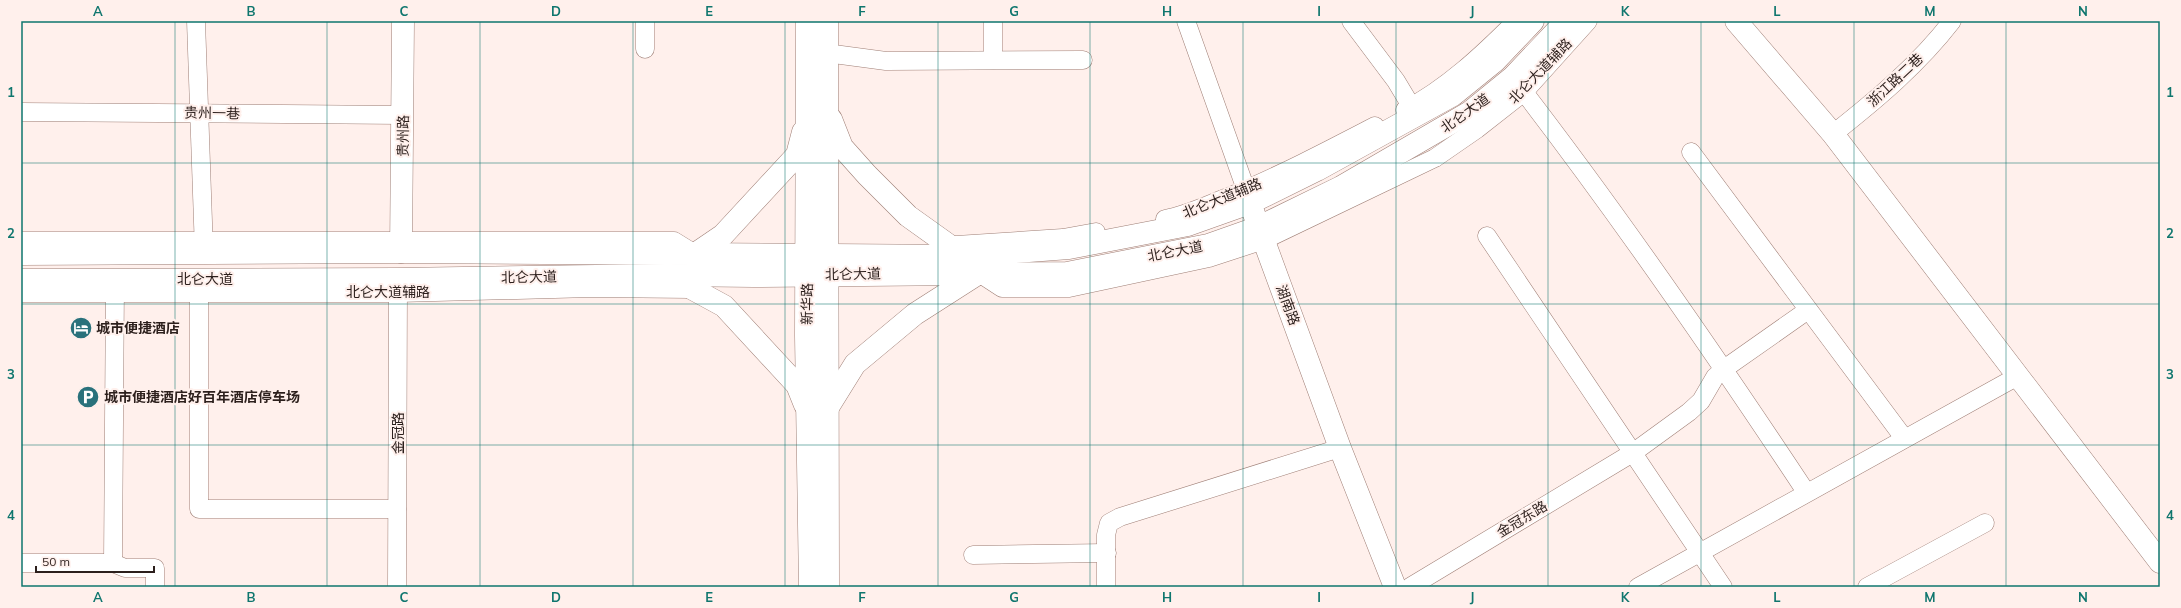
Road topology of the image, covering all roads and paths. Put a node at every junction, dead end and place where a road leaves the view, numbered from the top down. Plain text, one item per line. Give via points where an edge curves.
1 (196, 21) edge
2 (404, 21) edge
3 (645, 21) edge
4 (807, 21) edge
5 (827, 21) edge
6 (993, 21) edge
7 (1186, 21) edge
8 (1351, 21) edge
9 (1516, 21) edge
10 (1533, 21) edge
11 (1566, 21) edge
12 (1588, 21) edge
13 (1736, 21) edge
14 (1952, 21) edge
15 (645, 49) dead end
16 (826, 53) junction
17 (993, 60) junction
18 (1084, 60) dead end
19 (1518, 84) junction
20 (817, 109) junction
21 (1414, 111) junction
22 (21, 112) edge
23 (198, 113) junction
24 (403, 115) junction
25 (1832, 134) junction
26 (1691, 152) dead end
27 (1248, 196) junction
28 (1262, 234) junction
29 (1487, 236) dead end
30 (21, 241) edge
31 (204, 246) junction
32 (401, 246) junction
33 (957, 250) junction
34 (21, 254) edge
35 (696, 254) junction
36 (817, 265) junction
37 (979, 273) junction
38 (667, 275) junction
39 (754, 276) junction
40 (21, 280) edge
41 (114, 286) junction
42 (199, 286) junction
43 (398, 286) junction
44 (692, 289) junction
45 (21, 293) edge
46 (1808, 310) junction
47 (1724, 369) junction
48 (2018, 376) junction
49 (818, 411) junction
50 (1904, 438) junction
51 (1340, 448) junction
52 (1634, 452) junction
53 (1806, 492) junction
54 (397, 508) junction
55 (1985, 523) dead end
56 (1699, 552) junction
57 (1106, 553) junction
58 (973, 556) dead end
59 (2160, 562) edge
60 (21, 563) edge
61 (113, 563) junction
62 (155, 587) edge
63 (397, 587) edge
64 (810, 587) edge
65 (828, 587) edge
66 (1106, 587) edge
67 (1395, 587) edge
68 (1410, 587) edge
69 (1638, 587) edge
70 (1723, 587) edge
71 (1867, 587) edge

1 - 23 street
2 - 24 main road, 贵州路
3 - 15 street
4 - 20 main road, 新华路
5 - 16 main road, 新华路
6 - 17 street
7 - 27 street, 湖南路
8 - 21 street via 1396,81
9 - 21 street via 1483,55
10 - 21 main road, 北仑大道 via 1495,61 1453,95
11 - 19 main road, 北仑大道
12 - 19 street, 北仑大道辅路
13 - 25 main road
14 - 25 street, 浙江路二巷 via 1940,38 1904,75
16 - 17 street via 886,61
16 - 20 main road, 新华路
17 - 18 street
19 - 28 main road, 北仑大道
19 - 47 street
20 - 33 main road via 842,147 867,175 908,216
20 - 35 main road via 797,155 724,235
20 - 36 main road, 新华路
21 - 27 main road, 北仑大道 via 1317,170
22 - 23 street, 贵州一巷
23 - 24 street, 贵州一巷
23 - 31 street
24 - 32 main road, 贵州路
25 - 48 main road
26 - 46 street
27 - 28 main road, 湖南路
27 - 33 main road, 北仑大道 via 1188,225 1069,248
28 - 37 main road, 北仑大道 via 1067,273
28 - 51 main road, 湖南路
29 - 52 street
30 - 31 street
31 - 32 main road, 北仑大道
31 - 34 main road, 北仑大道
32 - 35 main road, 北仑大道
33 - 36 main road, 北仑大道 via 882,255
35 - 36 main road, 北仑大道
36 - 37 main road, 北仑大道
36 - 39 main road, 北仑大道
36 - 49 main road, 新华路
37 - 49 main road via 915,314 855,364
38 - 39 main road, 北仑大道
38 - 43 main road, 北仑大道
38 - 44 main road
39 - 44 street, 北仑大道辅路
40 - 41 main road, 北仑大道
41 - 42 main road, 北仑大道
41 - 45 street
41 - 61 street
42 - 43 main road, 北仑大道
42 - 54 street via 199,509
43 - 44 street, 北仑大道辅路
43 - 54 street, 金冠路
44 - 49 main road via 724,306
46 - 47 street, 金冠东路
46 - 50 street
47 - 52 street, 金冠东路 via 1715,377 1701,401
47 - 53 street
48 - 50 street
48 - 59 main road
49 - 64 main road, 新华路
49 - 65 main road, 新华路
50 - 53 street
51 - 57 street via 1120,517 1109,523
51 - 67 main road, 湖南路
52 - 56 street
52 - 68 street, 金冠东路
53 - 56 street
54 - 63 street, 金冠路
55 - 71 street
56 - 69 street
56 - 70 street
57 - 58 street
57 - 66 street
60 - 61 street
61 - 62 street via 125,568 155,568

